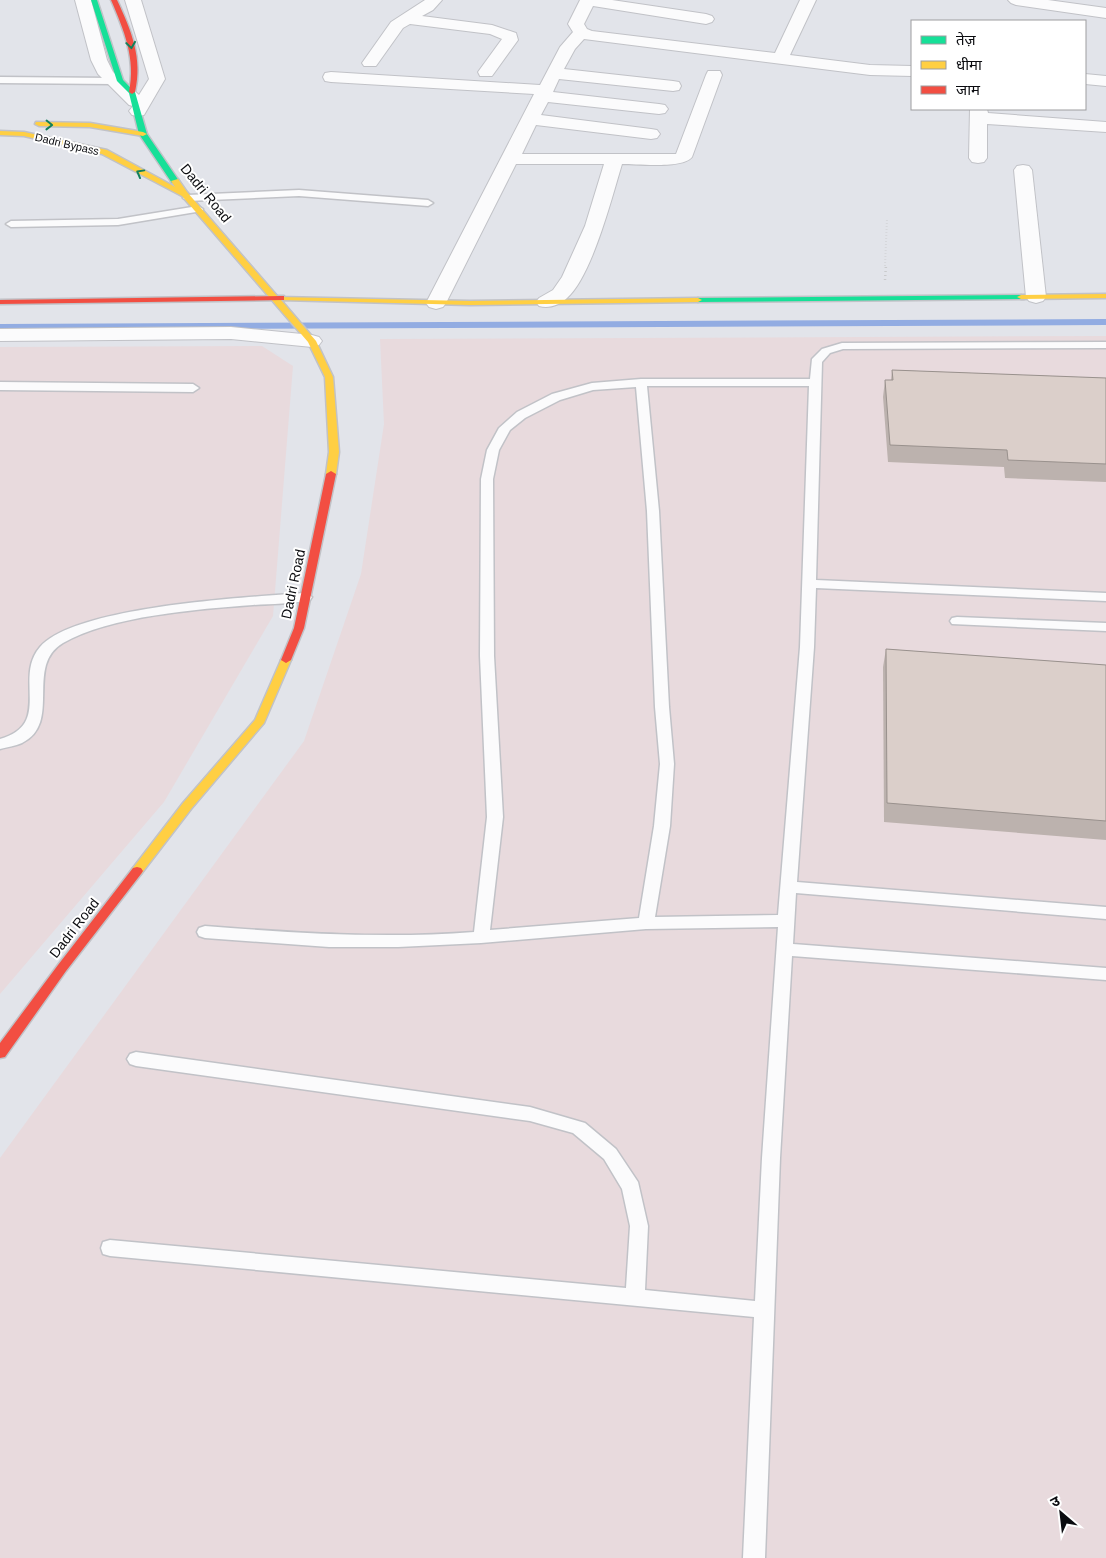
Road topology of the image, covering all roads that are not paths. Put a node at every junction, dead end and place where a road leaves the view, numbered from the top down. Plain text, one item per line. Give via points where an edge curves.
1 (83, 0) edge
2 (94, 0) edge
3 (114, 0) edge
4 (133, 0) edge
5 (434, 0) edge
6 (808, 0) edge
7 (1016, 0) edge
8 (588, 1) edge
9 (1106, 13) edge
10 (1064, 14) edge
11 (706, 19) dead end
12 (406, 20) junction
13 (581, 32) junction
14 (566, 50) junction
15 (585, 52) dead end
16 (780, 59) junction
17 (370, 64) dead end
18 (911, 71) edge
19 (486, 72) dead end
20 (554, 73) junction
21 (115, 75) junction
22 (714, 75) dead end
23 (331, 76) dead end
24 (1086, 79) edge
25 (0, 80) edge
26 (1106, 81) edge
27 (673, 86) dead end
28 (543, 93) junction
29 (135, 101) junction
30 (659, 109) dead end
31 (979, 113) edge
32 (529, 119) junction
33 (0, 124) edge
34 (1106, 127) edge
35 (0, 133) edge
36 (143, 134) junction
37 (651, 134) dead end
38 (978, 158) dead end
39 (509, 159) junction
40 (614, 160) junction
41 (1023, 170) dead end
42 (186, 196) junction
43 (428, 203) dead end
44 (198, 210) junction
45 (11, 224) dead end
46 (1106, 296) edge
47 (1036, 297) junction
48 (278, 301) junction
49 (0, 302) edge
50 (546, 302) junction
51 (436, 303) junction
52 (307, 335) junction
53 (0, 336) edge
54 (1106, 345) edge
55 (815, 382) junction
56 (641, 383) junction
57 (0, 386) edge
58 (192, 388) dead end
59 (809, 584) junction
60 (305, 597) junction
61 (1106, 597) edge
62 (957, 621) dead end
63 (1106, 627) edge
64 (0, 744) edge
65 (788, 887) junction
66 (1106, 913) edge
67 (786, 921) junction
68 (646, 922) junction
69 (205, 932) dead end
70 (481, 937) junction
71 (784, 949) junction
72 (1106, 974) edge
73 (0, 1053) edge
74 (136, 1059) dead end
75 (110, 1248) dead end
76 (634, 1298) junction
77 (765, 1310) junction
78 (754, 1558) edge

1 - 21 street via 99,60 106,74
2 - 21 main road
3 -> 29 main road, Dadri Road via 130,36 137,82
4 - 29 street via 157,79
5 - 12 street
6 - 16 street
7 - 10 street
8 - 11 street
8 - 13 street via 576,24
9 - 10 street
12 - 17 street via 397,25
12 - 19 street via 492,30 510,36
13 - 14 street
13 - 16 street
14 - 15 street
14 - 20 street
16 - 18 street via 870,70
20 - 27 street
20 - 28 street
21 - 25 lane
21 - 29 street
22 - 40 street via 683,157
23 - 28 street
24 - 26 street
28 - 30 street
28 - 32 street
29 - 36 main road, Dadri Road
31 - 34 street
31 - 38 street
32 - 37 street
32 - 39 street
33 -> 36 main road, Dadri Bypass via 90,125
42 -> 35 main road, Dadri Bypass via 104,152 24,134
36 - 42 main road, Dadri Road
39 - 40 street
39 - 51 street
40 - 50 street via 594,226 572,277 560,294
41 - 47 street
42 - 43 lane via 289,193
42 - 44 main road, Dadri Road
44 - 45 lane via 118,222
44 - 48 main road, Dadri Road
46 - 47 main road
47 - 50 main road
48 - 49 main road
48 - 51 main road
48 - 52 main road, Dadri Road
50 - 51 main road
52 - 53 street
52 - 60 main road, Dadri Road via 328,378 334,452
54 - 55 lane via 842,346 826,352 816,361
55 - 56 lane
55 - 59 lane
56 - 68 lane via 653,510 667,764 662,826
56 - 70 lane via 592,387 556,397 504,428 493,450 487,479 486,535 495,817
57 - 58 lane
59 - 61 lane
59 - 65 lane
60 - 64 lane via 176,607 117,620 64,637 45,650 38,668 37,713 32,728 15,742
60 - 73 main road, Dadri Road via 299,628 260,721 187,806
62 - 63 lane
65 - 66 lane
65 - 67 lane
67 - 68 lane
67 - 71 lane
68 - 70 lane
69 - 70 lane via 329,941
71 - 72 lane
71 - 77 lane
74 - 76 lane via 530,1114 579,1128 610,1154 631,1187 639,1226
75 - 76 lane
76 - 77 lane
77 - 78 lane

